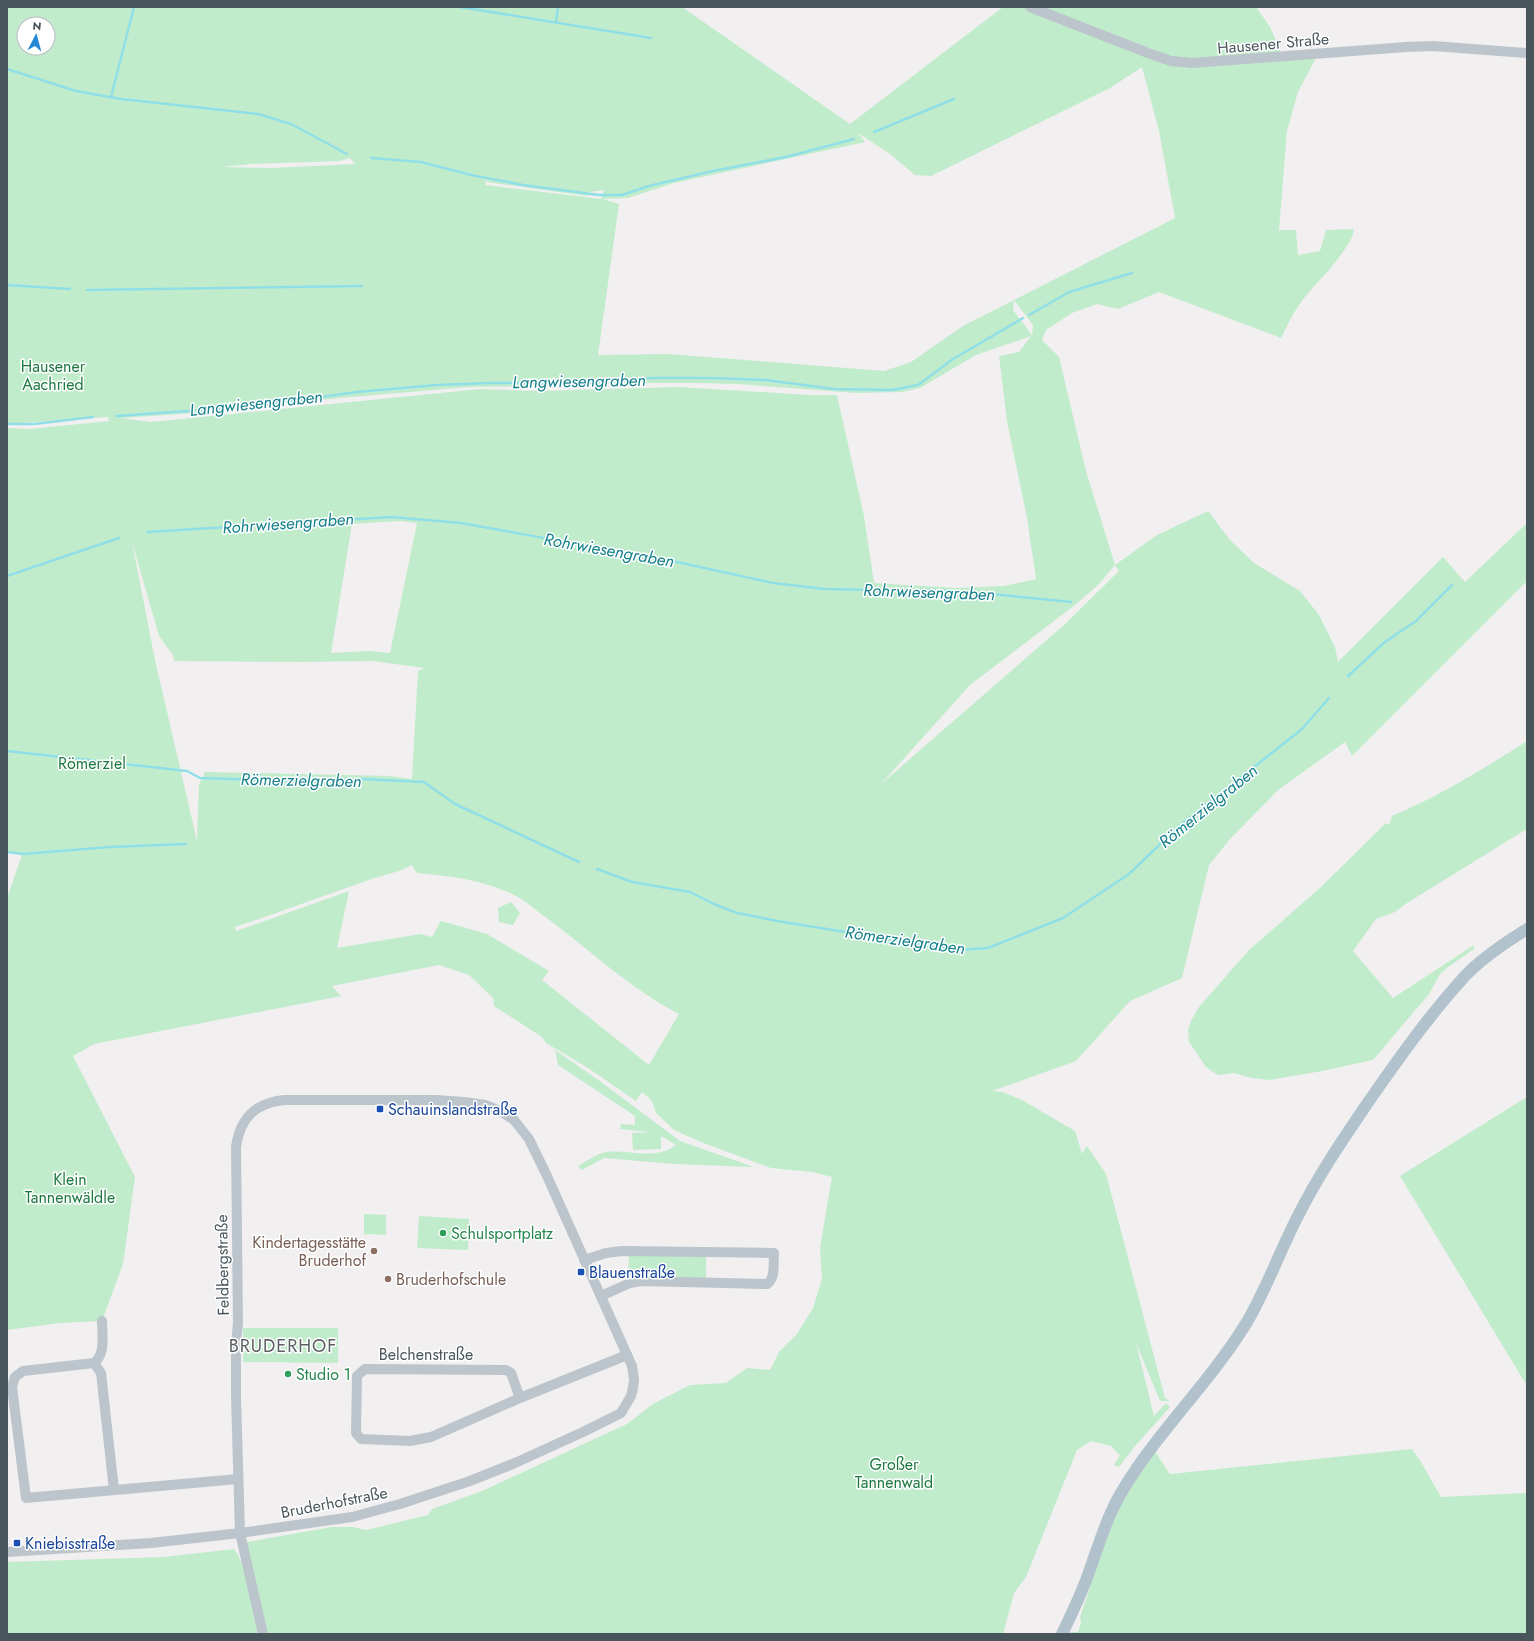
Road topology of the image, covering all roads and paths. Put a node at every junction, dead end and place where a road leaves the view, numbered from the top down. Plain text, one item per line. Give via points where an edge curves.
1 (1030, 7) edge
2 (1527, 53) edge
3 (1527, 929) edge
4 (584, 1260) junction
5 (601, 1296) junction
6 (102, 1321) dead end
7 (627, 1355) junction
8 (94, 1363) junction
9 (520, 1398) junction
10 (238, 1479) junction
11 (114, 1490) junction
12 (240, 1533) junction
13 (7, 1552) edge
14 (263, 1634) edge
15 (1062, 1634) edge

1 - 2 street, Hausener Straße via 1148,53 1172,61 1192,63 1406,46
3 - 15 main road via 1497,948 1467,974 1395,1064 1325,1166 1246,1323 1204,1382 1146,1454 1122,1490 1105,1525 1087,1577
4 - 5 street
4 - 5 street via 606,1252 622,1250 774,1253 773,1276 767,1284 640,1282 630,1283
4 - 10 street, Feldbergstraße via 529,1139 514,1120 502,1112 486,1105 436,1100 284,1100 274,1101 253,1111 246,1119 236,1147
5 - 7 street
6 - 8 street via 102,1352 99,1360
7 - 9 street, Belchenstraße
7 - 12 street, Bruderhofstraße via 634,1379 631,1396 621,1412 583,1432 470,1481 400,1504 352,1517
8 - 11 street via 101,1373
8 - 11 street via 23,1371 15,1377 12,1387 26,1498
9 - 9 street, Belchenstraße via 511,1373 506,1370 365,1369 357,1376 356,1433 361,1439 410,1442 431,1437
10 - 11 street
10 - 12 street, Feldbergstraße
12 - 13 street, Bruderhofstraße via 151,1543
12 - 14 street, Feldbergstraße

